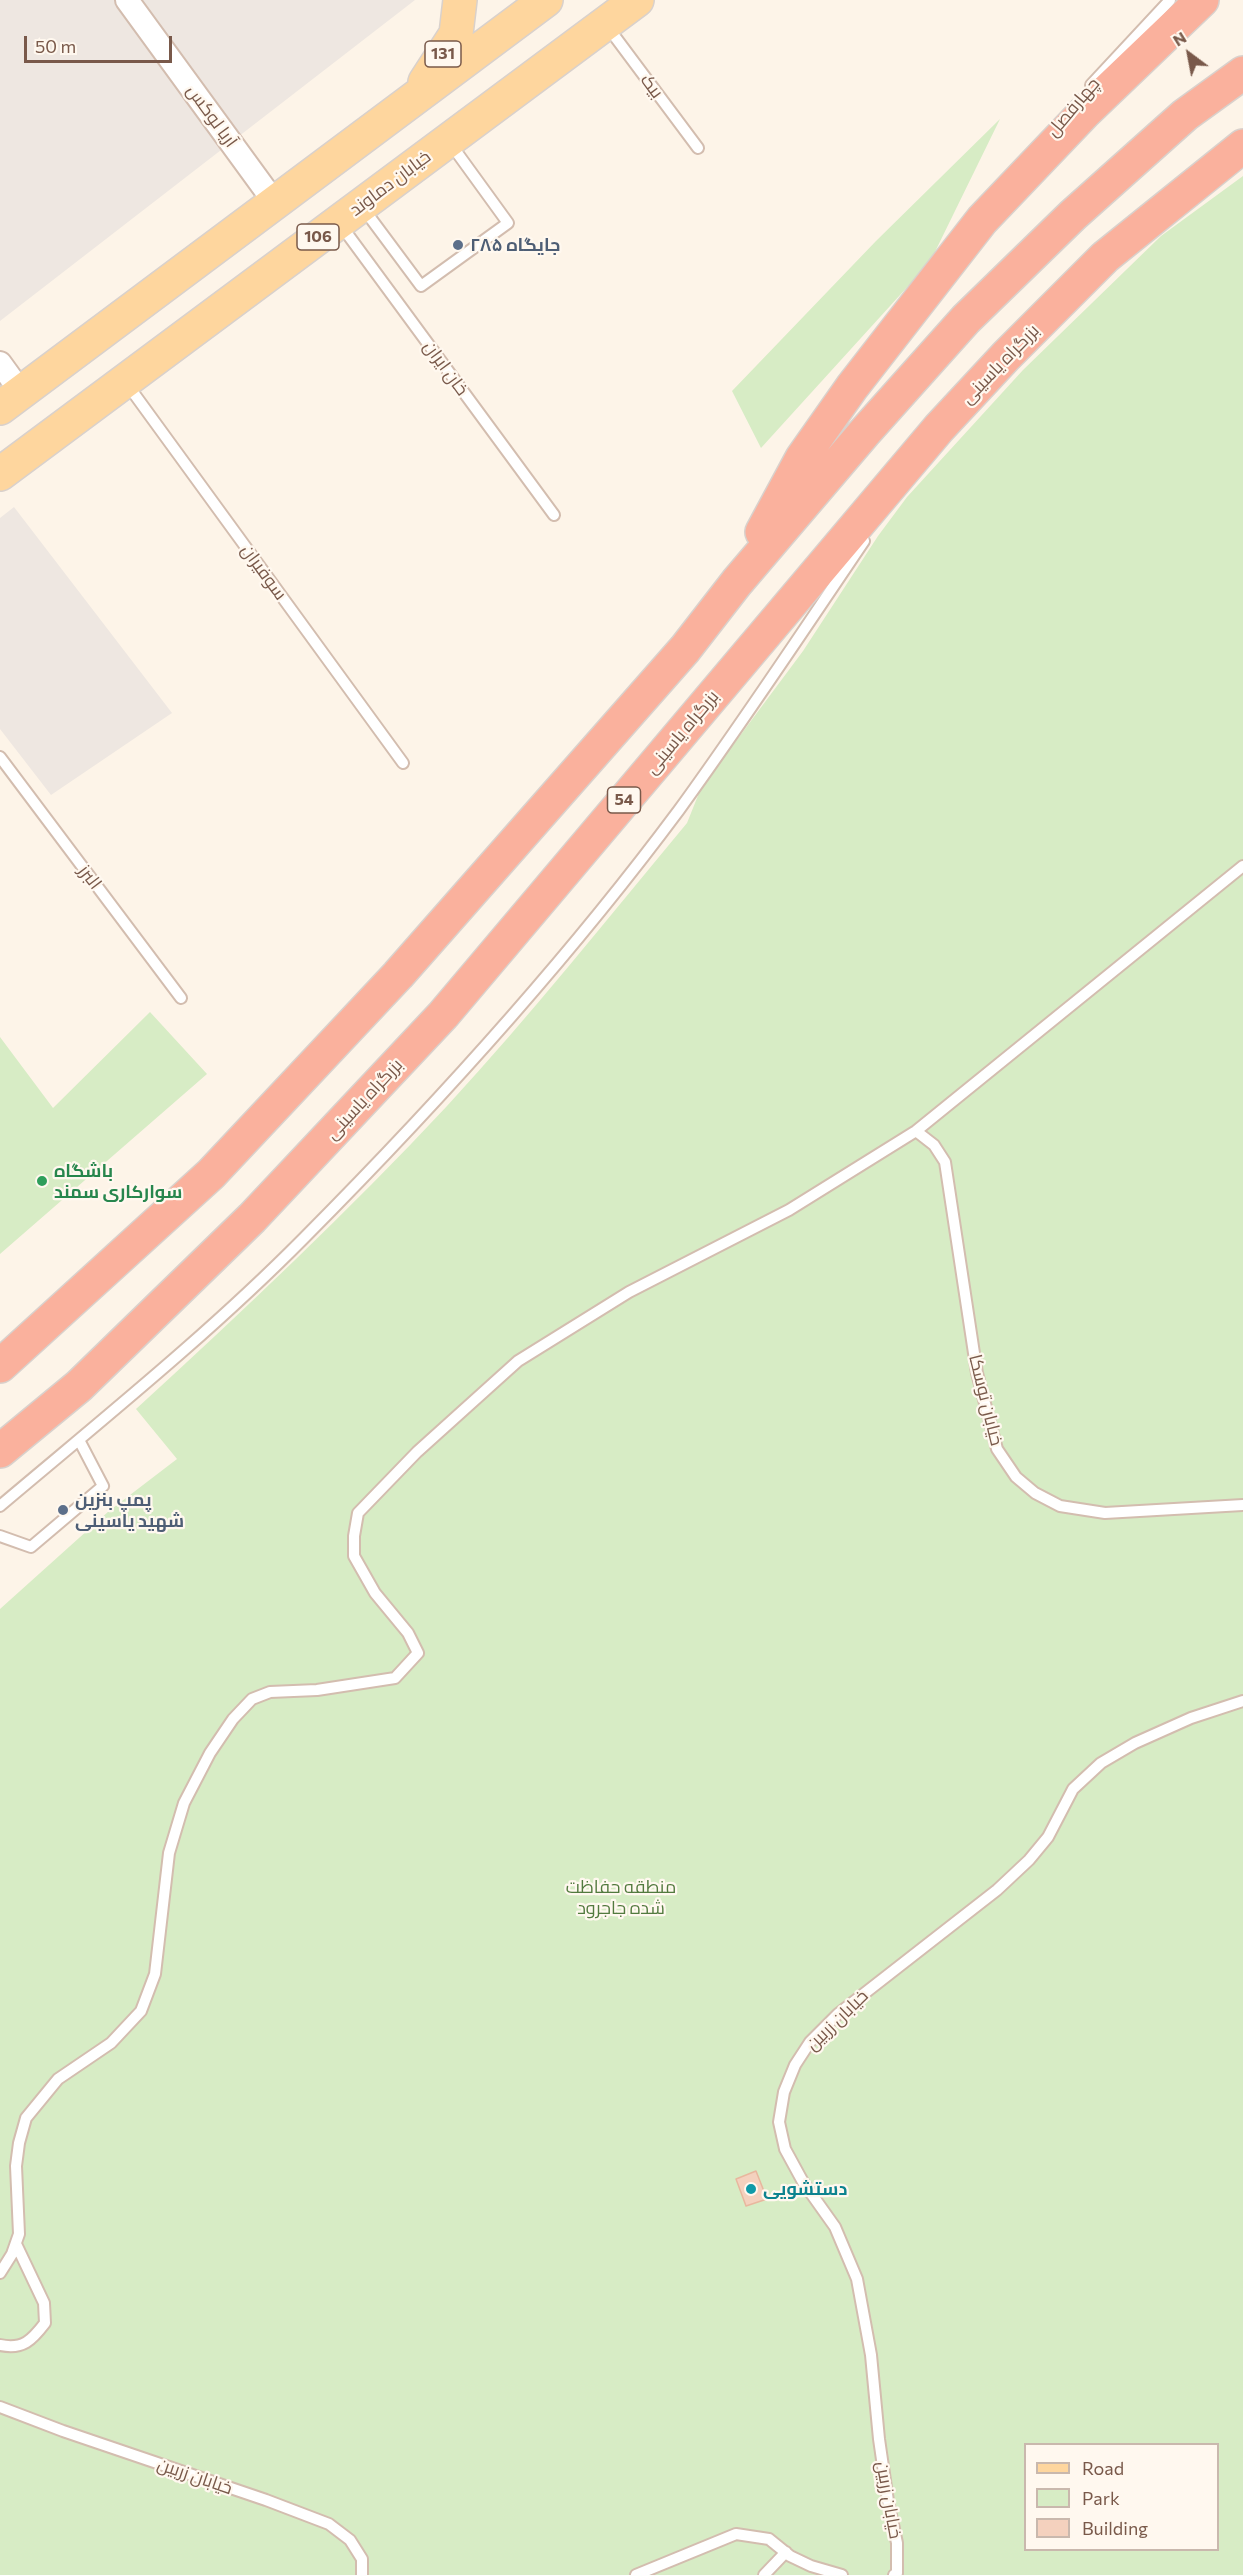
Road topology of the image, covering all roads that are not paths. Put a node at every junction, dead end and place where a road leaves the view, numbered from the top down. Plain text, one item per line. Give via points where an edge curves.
1 (127, 0) edge
2 (460, 0) edge
3 (546, 0) edge
4 (637, 0) edge
5 (1170, 0) edge
6 (1202, 0) edge
7 (606, 24) junction
8 (1243, 73) edge
9 (1084, 93) dead end
10 (412, 102) junction
11 (1063, 118) dead end
12 (448, 141) junction
13 (1243, 146) edge
14 (698, 148) dead end
15 (275, 203) junction
16 (350, 213) junction
17 (982, 220) junction
18 (0, 363) edge
19 (125, 381) junction
20 (11, 400) edge
21 (939, 428) junction
22 (0, 474) edge
23 (554, 515) dead end
24 (880, 517) dead end
25 (873, 527) dead end
26 (737, 582) junction
27 (0, 757) edge
28 (403, 764) dead end
29 (1243, 866) edge
30 (181, 998) dead end
31 (916, 1131) junction
32 (0, 1366) edge
33 (79, 1440) junction
34 (0, 1451) edge
35 (1243, 1505) edge
36 (0, 1506) edge
37 (0, 1536) edge
38 (1243, 1701) edge
39 (16, 2244) junction
40 (0, 2272) edge
41 (0, 2345) edge
42 (0, 2407) edge
43 (786, 2552) junction
44 (362, 2575) edge
45 (636, 2575) edge
46 (764, 2575) edge
47 (843, 2575) edge
48 (894, 2575) edge

1 - 15 street, آریا لوکس
2 - 10 main road, 131 via 456,34
3 - 10 main road
4 - 7 main road, خیابان دماوند / 106
5 - 9 lane, چهارفصل
6 - 17 highway via 1091,105
7 - 12 main road, خیابان دماوند / 106
7 - 14 lane, بیک
8 - 26 highway via 1176,123 1073,215 966,319
10 - 15 main road
11 - 17 lane, چهارفصل
12 - 16 main road, خیابان دماوند / 106
12 - 16 lane via 508,222 422,286
13 - 21 highway, بزرگراه یاسینی / 54 via 1105,256
15 - 20 main road
16 - 19 main road, خیابان دماوند / 106
16 - 23 lane, خان ایران
17 - 26 highway via 802,458
18 - 20 street
19 - 22 main road, خیابان دماوند / 106
19 - 28 lane, سوفیران
21 - 24 lane
21 - 34 highway, بزرگراه یاسینی / 54 via 443,1015 252,1218 79,1386
25 - 33 lane via 678,812 529,995 303,1240
26 - 32 highway via 685,649 398,975 219,1165
27 - 30 lane, البرز
29 - 31 lane
31 - 35 lane, خیابان توسکا via 934,1145 945,1162 977,1373 997,1449 1016,1478 1060,1506 1105,1513
31 - 39 lane via 789,1210 629,1292 518,1361 417,1452 358,1513 354,1556 418,1653 395,1678 317,1690 270,1692 252,1699 233,1719 184,1803 168,1853 155,1974 141,2011 111,2043 57,2079 26,2118 16,2166
33 - 36 lane
33 - 37 lane via 103,1486 31,1547
38 - 48 lane, خیابان زربین via 1191,1718 1101,1763 1073,1789 1048,1837 1029,1860 997,1890 838,2014 810,2042 795,2065 779,2122 784,2149 835,2227 857,2280 897,2543
39 - 40 lane
39 - 41 lane via 44,2303 45,2323 33,2339 13,2348
42 - 44 lane, خیابان زربین via 329,2524 350,2540 362,2559
43 - 45 lane via 769,2539 736,2534
43 - 46 lane
43 - 47 lane via 811,2566

